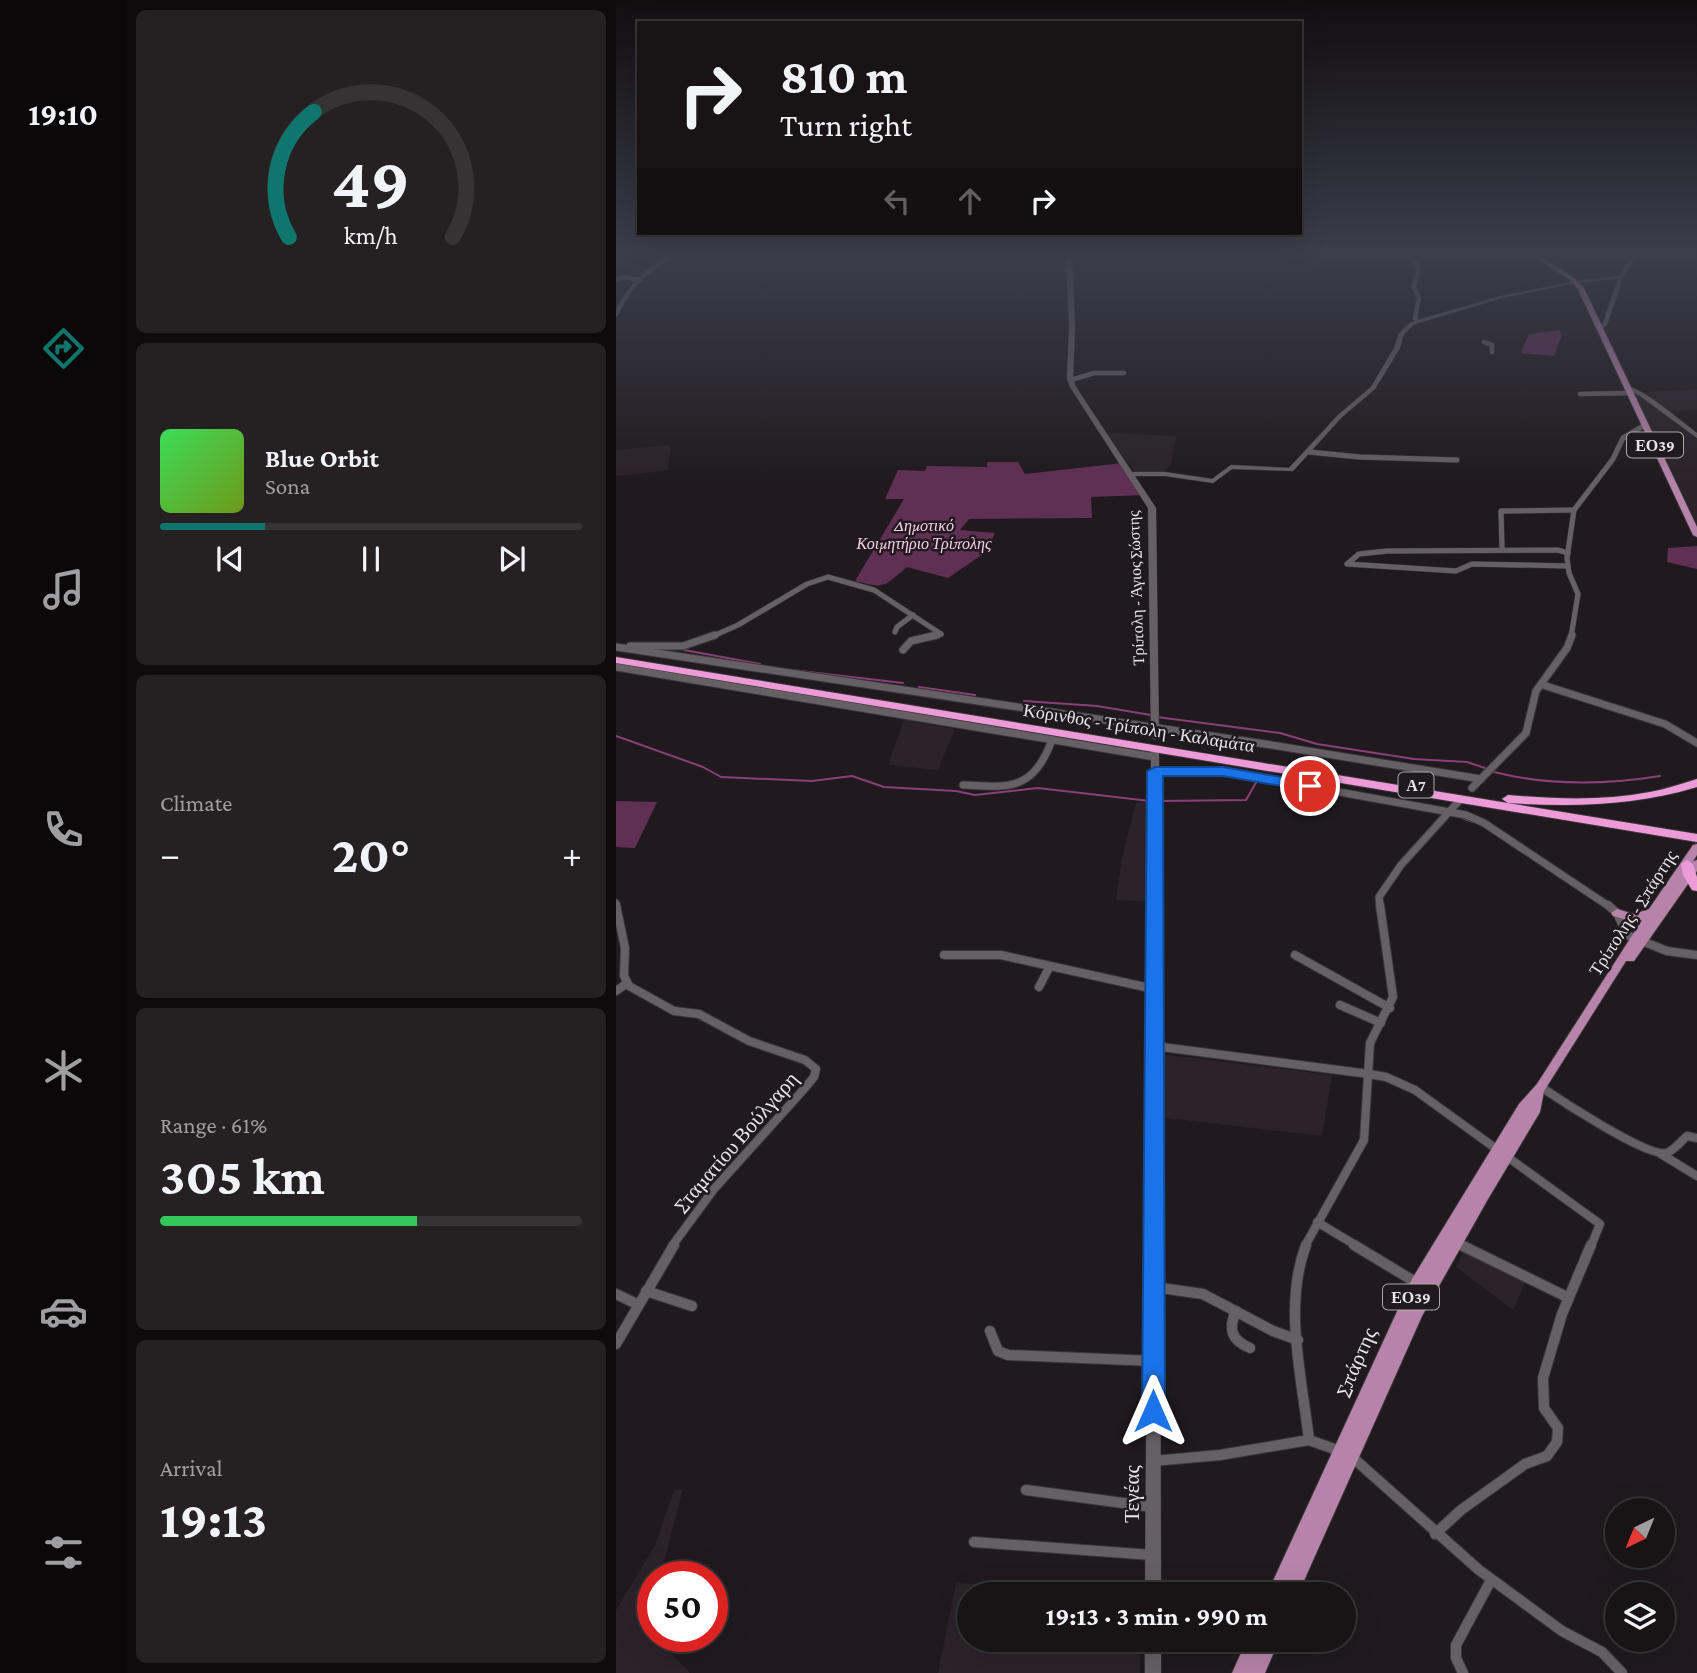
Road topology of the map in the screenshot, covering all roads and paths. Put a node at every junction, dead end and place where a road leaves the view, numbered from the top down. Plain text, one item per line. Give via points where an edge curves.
1 (1070, 329) edge
2 (1408, 329) edge
3 (1601, 329) edge
4 (1484, 342) dead end
5 (1492, 352) dead end
6 (1124, 373) dead end
7 (1071, 380) junction
8 (1629, 390) junction
9 (1580, 394) dead end
10 (1645, 425) junction
11 (1697, 436) edge
12 (1309, 452) junction
13 (1457, 460) dead end
14 (1131, 474) junction
15 (1574, 510) junction
16 (1697, 535) edge
17 (1460, 549) junction
18 (1502, 549) junction
19 (1376, 552) junction
20 (1568, 553) junction
21 (1381, 565) junction
22 (1567, 566) junction
23 (1463, 567) junction
24 (913, 615) junction
25 (895, 632) dead end
26 (617, 650) edge
27 (902, 650) dead end
28 (617, 666) edge
29 (1543, 685) junction
30 (1155, 718) junction
31 (1155, 737) dead end
32 (1052, 740) junction
33 (1697, 743) edge
34 (1155, 754) joint
35 (1155, 771) junction
36 (1483, 777) junction
37 (1697, 783) edge
38 (963, 785) dead end
39 (1472, 788) dead end
40 (1502, 799) junction
41 (1458, 802) dead end
42 (1449, 811) junction
43 (1695, 837) edge
44 (1691, 867) edge
45 (1697, 887) edge
46 (616, 903) edge
47 (1654, 910) junction
48 (1617, 913) junction
49 (1638, 941) junction
50 (944, 955) dead end
51 (1295, 955) dead end
52 (1697, 955) edge
53 (1050, 966) junction
54 (626, 984) junction
55 (1039, 987) dead end
56 (1154, 989) junction
57 (616, 992) edge
58 (1599, 999) joint
59 (1340, 1005) dead end
60 (1390, 1009) junction
61 (1381, 1023) junction
62 (1154, 1046) junction
63 (1369, 1074) junction
64 (1541, 1087) junction
65 (1697, 1138) edge
66 (1660, 1153) junction
67 (1502, 1154) junction
68 (1697, 1176) edge
69 (1317, 1222) junction
70 (1455, 1242) junction
71 (1417, 1283) junction
72 (1153, 1287) junction
73 (646, 1290) junction
74 (616, 1294) edge
75 (1569, 1298) junction
76 (637, 1304) junction
77 (692, 1307) dead end
78 (1236, 1311) junction
79 (990, 1331) dead end
80 (1298, 1340) junction
81 (616, 1344) edge
82 (1250, 1348) dead end
83 (1153, 1361) junction
84 (1310, 1440) junction
85 (1346, 1454) junction
86 (1153, 1461) junction
87 (1026, 1490) dead end
88 (1153, 1507) junction
89 (1435, 1534) junction
90 (974, 1542) dead end
91 (1153, 1555) junction
92 (1153, 1582) edge
93 (1281, 1582) edge
94 (1295, 1582) edge
95 (1490, 1582) junction
96 (1153, 1652) edge
97 (1251, 1652) edge
98 (1265, 1652) edge
99 (1153, 1673) edge
100 (1241, 1673) edge
101 (1256, 1673) edge
102 (1462, 1673) edge
103 (1622, 1673) edge

1 - 7 main road, Τρίπολη - Άγιος Σώστης
2 - 12 street via 1374,387 1340,416
3 - 8 main road, ΕΟ39
4 - 5 street via 1492,345
6 - 7 street via 1094,373
7 - 14 main road, Τρίπολη - Άγιος Σώστης via 1085,409
8 - 9 street
8 - 10 main road, ΕΟ39
8 - 11 main road
10 - 15 street via 1623,438 1613,459
10 - 16 main road, ΕΟ39
12 - 13 street
12 - 14 street via 1291,470 1231,467 1213,481
14 - 30 main road, Τρίπολη - Άγιος Σώστης via 1152,506 1153,516
15 - 18 street via 1501,511
15 - 20 street
17 - 18 street
17 - 19 street
17 - 23 street
18 - 20 street
19 - 21 street via 1372,559
19 - 21 street via 1359,554 1347,564
20 - 22 street
21 - 23 street via 1453,571
22 - 23 street
22 - 29 street via 1578,594 1573,632
24 - 25 street
24 - 26 street via 874,590 825,577 696,643
24 - 27 street via 941,634 911,641
26 - 30 street via 808,678
26 - 40 highway, Κόρινθος - Τρίπολη - Καλαμάτα / Α7
28 - 32 street
28 - 43 highway, Κόρινθος - Τρίπολη - Καλαμάτα / Α7
29 - 33 street via 1665,724
29 - 36 street via 1536,691 1526,733
30 - 31 main road, Τρίπολη - Άγιος Σώστης
30 - 36 street
32 - 34 street
32 - 38 street via 1041,768 1030,780 997,787
34 - 35 main road
35 - 42 street via 1234,773
35 - 56 main road, Τεγέας
36 - 39 street
37 - 40 highway via 1614,802
40 - 43 highway, Κόρινθος - Τρίπολη - Καλαμάτα / Α7
41 - 42 street
42 - 48 street via 1484,823
42 - 60 street via 1380,892 1393,997
43 - 44 main road, Τρίπολης - Σπάρτης / ΕΟ39
44 - 45 highway
44 - 47 main road, Τρίπολης - Σπάρτης / ΕΟ39
44 - 49 main road, Τρίπολης - Σπάρτης / ΕΟ39
46 - 54 street via 625,947
47 - 48 main road via 1635,918
47 - 49 main road, Τρίπολης - Σπάρτης / ΕΟ39
48 - 49 street via 1625,933
49 - 52 street
49 - 58 main road, Τρίπολης - Σπάρτης / ΕΟ39
50 - 53 street via 980,953
51 - 60 street
53 - 55 street
53 - 56 street
54 - 57 street
54 - 73 street, Σταματίου Βούλγαρη via 674,1011 699,1014 748,1041 805,1060 817,1069 783,1114 730,1169
56 - 62 main road, Τεγέας
58 - 64 main road, Σπάρτης / ΕΟ39
59 - 61 street
60 - 61 street
61 - 63 street via 1370,1043
62 - 63 street
62 - 72 main road, Τεγέας
63 - 67 street via 1415,1090
63 - 69 street via 1362,1146
64 - 66 street
64 - 67 main road, Σπάρτης / ΕΟ39 via 1534,1112
65 - 66 street via 1687,1136
66 - 68 street
67 - 70 main road, Σπάρτης / ΕΟ39
67 - 71 main road, Σπάρτης / ΕΟ39
67 - 75 street via 1600,1224
69 - 71 street
69 - 80 street via 1300,1260 1295,1286
70 - 75 street
70 - 85 main road, Σπάρτης / ΕΟ39
71 - 85 main road, Σπάρτης / ΕΟ39
72 - 78 street via 1202,1293
72 - 83 main road, Τεγέας
73 - 76 street, Σταματίου Βούλγαρη
73 - 77 street
74 - 76 street
75 - 89 street via 1543,1378 1544,1408 1558,1428 1557,1442 1546,1456 1525,1464
76 - 81 street, Σταματίου Βούλγαρη
78 - 80 street via 1283,1337
78 - 82 street via 1230,1335
79 - 83 street via 998,1351 1008,1355
80 - 84 street
83 - 86 main road, Τεγέας
84 - 85 street
84 - 86 street
85 - 89 street
85 - 93 main road, Σπάρτης / ΕΟ39
85 - 94 main road, Σπάρτης / ΕΟ39
86 - 88 main road, Τεγέας
87 - 88 street
88 - 91 main road, Τεγέας
89 - 95 street
90 - 91 street
91 - 92 main road, Τεγέας
95 - 102 street via 1455,1645
95 - 103 street via 1569,1636 1606,1653
96 - 99 main road
97 - 100 main road
98 - 101 main road

